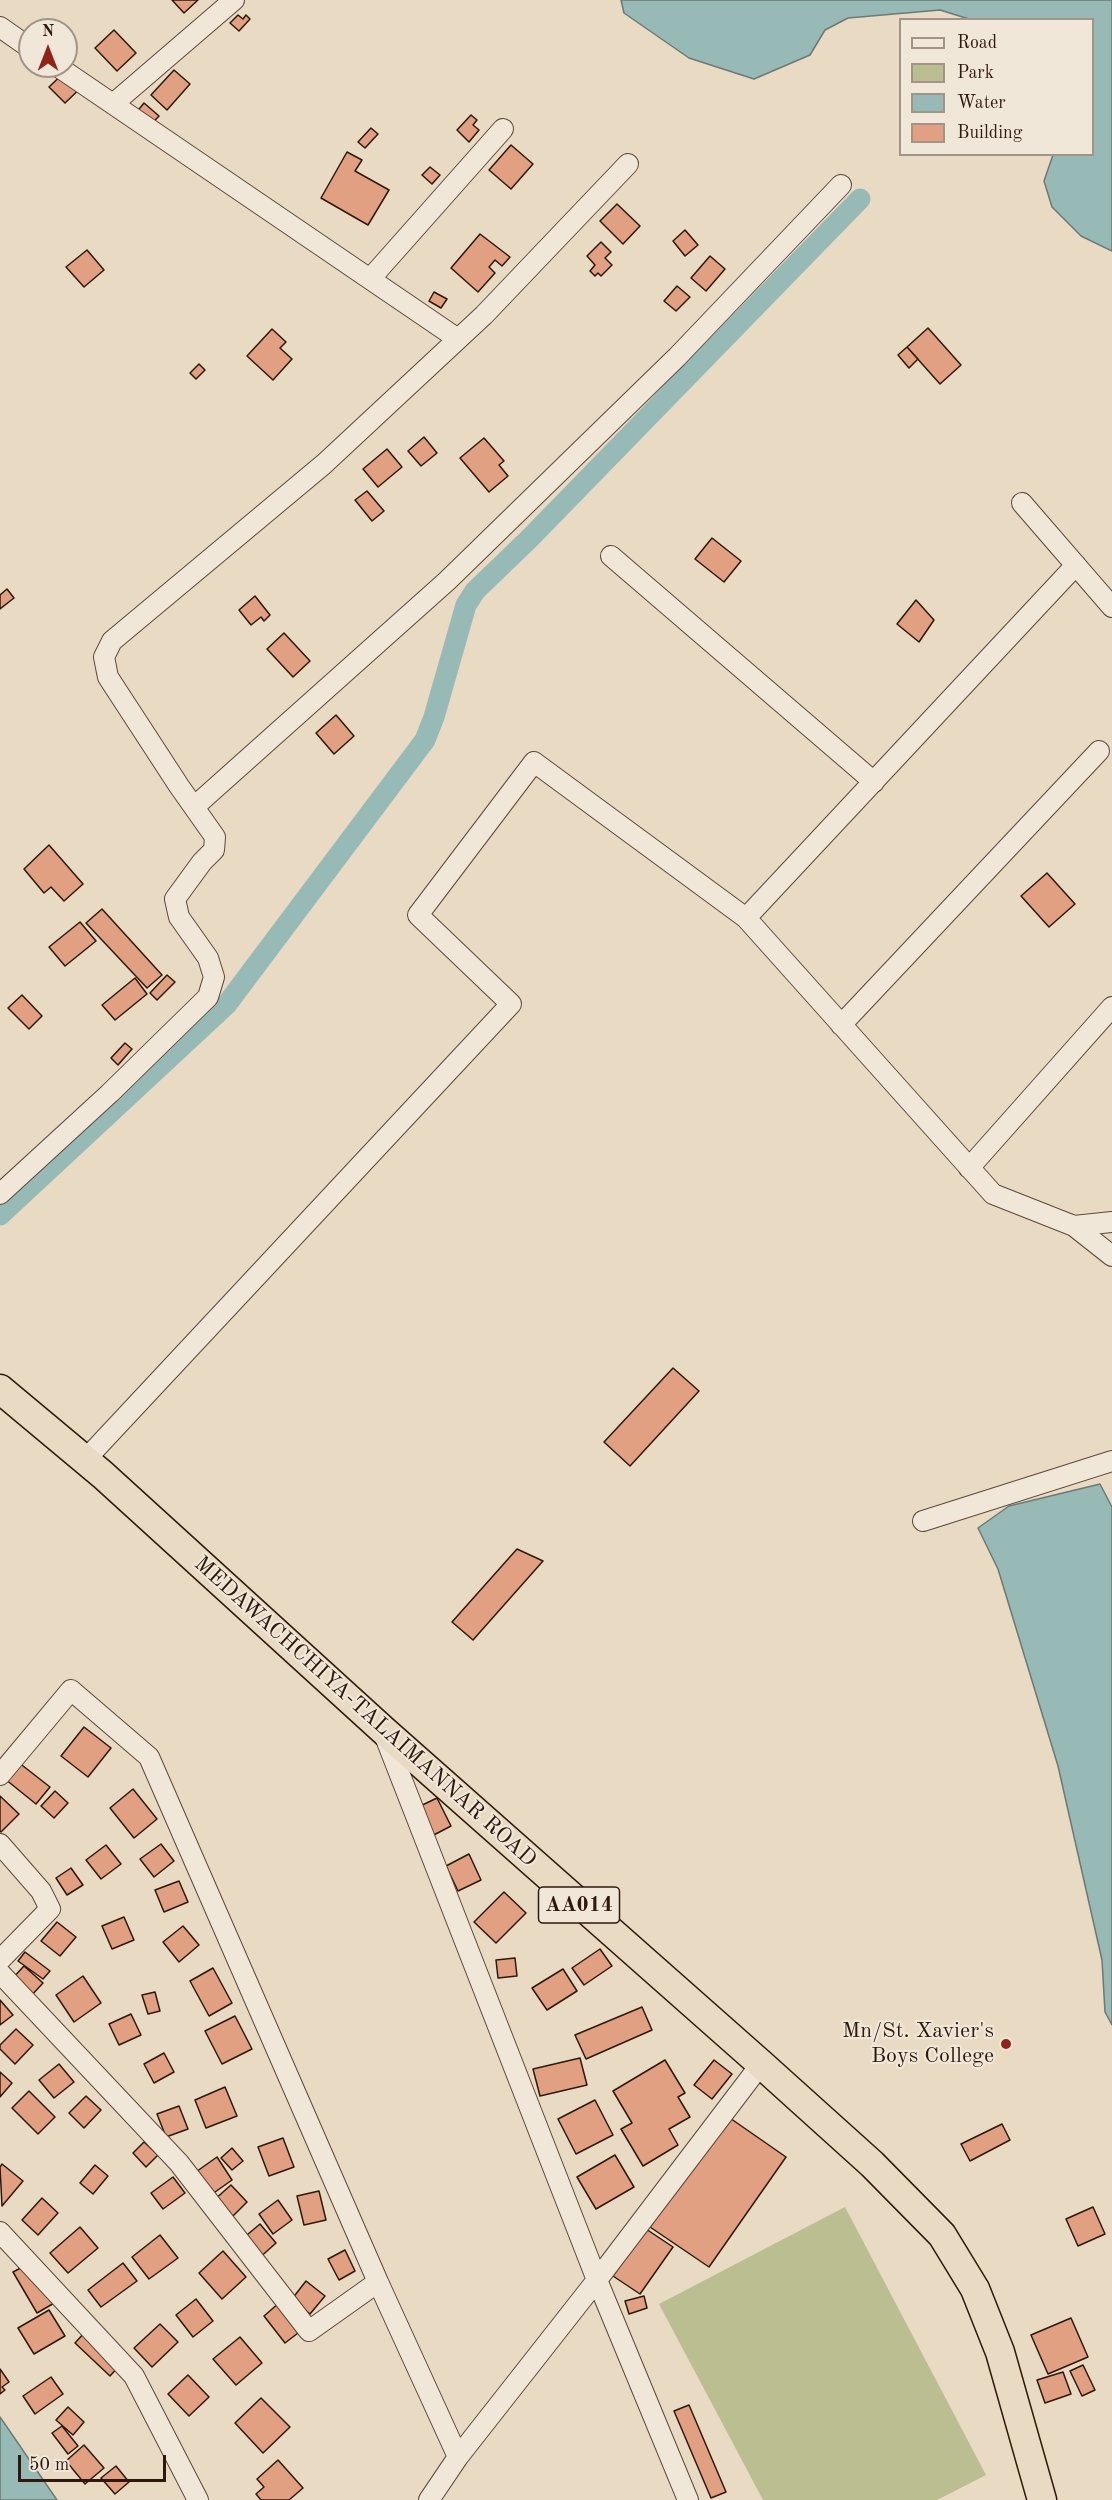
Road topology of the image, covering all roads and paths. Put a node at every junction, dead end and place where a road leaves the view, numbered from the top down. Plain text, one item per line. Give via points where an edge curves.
1 (234, 0) edge
2 (0, 27) edge
3 (18, 40) edge
4 (75, 78) edge
5 (113, 104) junction
6 (503, 129) dead end
7 (628, 164) dead end
8 (841, 185) dead end
9 (370, 279) junction
10 (458, 339) junction
11 (1022, 503) dead end
12 (611, 556) dead end
13 (1076, 566) junction
14 (1112, 607) edge
15 (1099, 751) dead end
16 (874, 782) junction
17 (194, 807) junction
18 (746, 918) junction
19 (1112, 1007) edge
20 (842, 1025) junction
21 (969, 1168) junction
22 (0, 1194) edge
23 (1112, 1222) edge
24 (1074, 1226) junction
25 (1112, 1256) edge
26 (0, 1389) edge
27 (85, 1460) junction
28 (1112, 1461) edge
29 (923, 1521) dead end
30 (382, 1729) junction
31 (0, 1775) edge
32 (0, 1844) edge
33 (0, 1960) edge
34 (0, 1973) edge
35 (761, 2064) junction
36 (0, 2232) edge
37 (597, 2280) junction
38 (378, 2282) junction
39 (458, 2457) junction
40 (198, 2500) edge
41 (429, 2500) edge
42 (688, 2500) edge
43 (1042, 2500) edge

1 - 5 street
2 - 3 street
4 - 5 street
5 - 9 street
6 - 9 street
7 - 10 street
8 - 17 street via 677,357 447,581
9 - 10 street
10 - 17 street via 324,464 112,641 104,657 108,677
11 - 13 street
12 - 16 street
13 - 14 street
13 - 16 street
15 - 20 street
16 - 18 street
17 - 22 street via 215,837 214,850 175,899 178,917 208,958 214,977 208,997
18 - 20 street
18 - 27 street via 534,762 418,915 511,1004
19 - 21 street
20 - 21 street
21 - 24 street via 993,1194
23 - 24 street
24 - 25 street
26 - 27 highway, MEDAWACHCHIYA-TALAIMANNAR ROAD / AA014
27 - 30 highway, MEDAWACHCHIYA-TALAIMANNAR ROAD / AA014
28 - 29 street
30 - 35 highway, MEDAWACHCHIYA-TALAIMANNAR ROAD / AA014
30 - 37 street
31 - 38 street via 71,1690 149,1757
32 - 33 street via 41,1891 50,1908
34 - 38 street via 179,2163 309,2331
35 - 37 street
35 - 43 highway, MEDAWACHCHIYA-TALAIMANNAR ROAD / AA014 via 872,2164 942,2235 975,2289 999,2352
36 - 40 street via 134,2376
37 - 39 street
37 - 42 street
38 - 39 street
39 - 41 street

